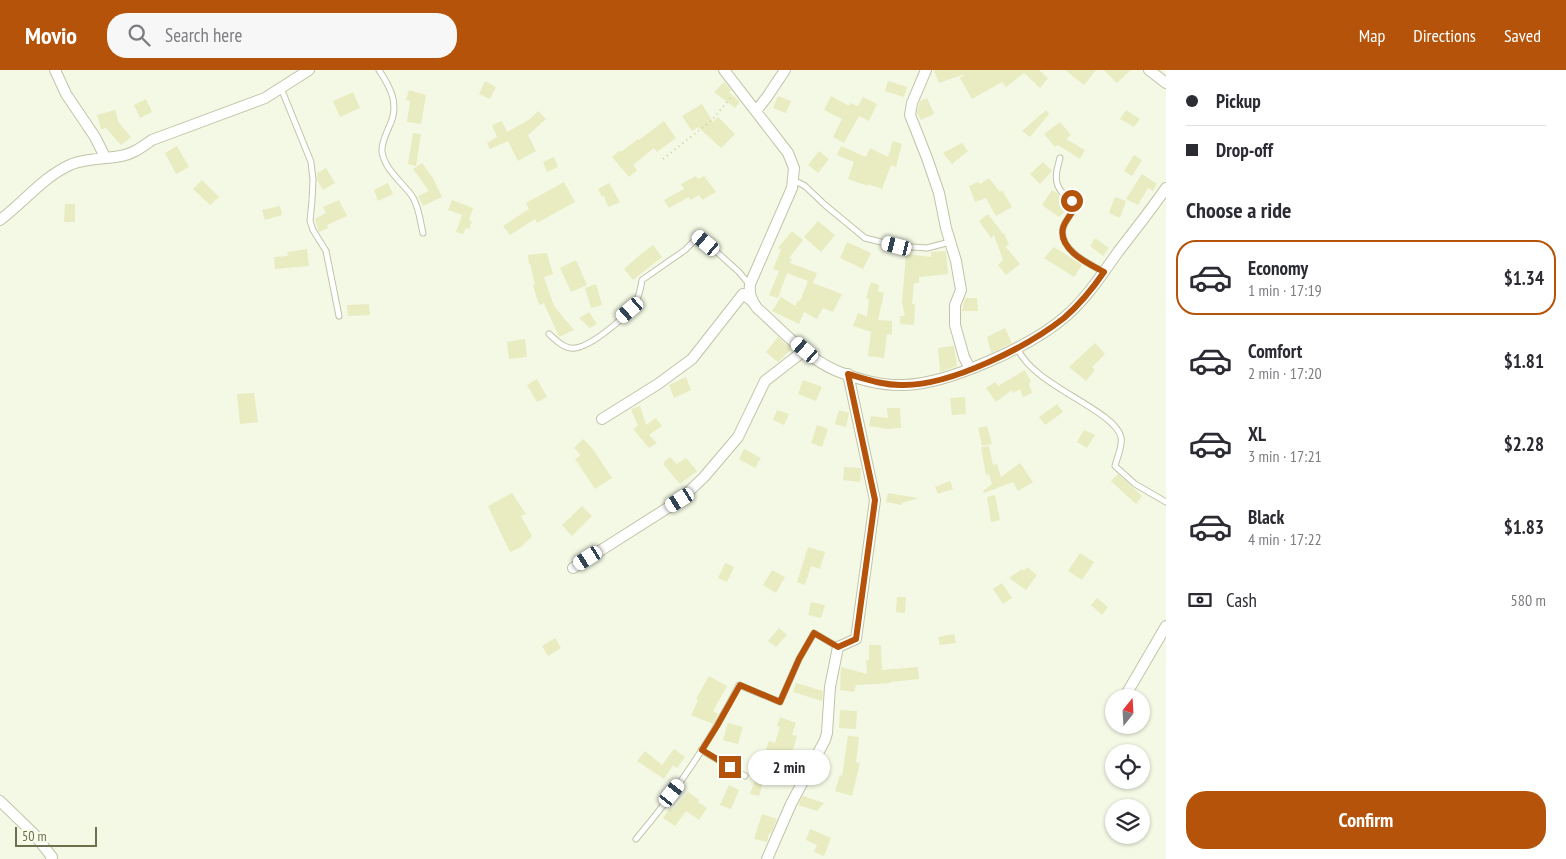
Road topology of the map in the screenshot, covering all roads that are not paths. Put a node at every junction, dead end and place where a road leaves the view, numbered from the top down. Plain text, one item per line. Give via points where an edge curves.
1 (55, 70) edge
2 (309, 70) edge
3 (379, 70) edge
4 (724, 70) edge
5 (786, 70) edge
6 (926, 70) edge
7 (1148, 70) edge
8 (1166, 83) edge
9 (281, 88) junction
10 (756, 111) junction
11 (105, 157) junction
12 (1060, 158) dead end
13 (793, 180) junction
14 (1166, 188) edge
15 (0, 220) edge
16 (422, 233) dead end
17 (950, 242) junction
18 (1104, 272) junction
19 (750, 284) junction
20 (752, 301) junction
21 (340, 316) dead end
22 (550, 334) dead end
23 (1017, 347) junction
24 (805, 350) junction
25 (970, 369) junction
26 (848, 374) junction
27 (602, 418) dead end
28 (1166, 502) edge
29 (573, 568) dead end
30 (1166, 626) edge
31 (838, 647) junction
32 (1129, 689) edge
33 (702, 750) junction
34 (745, 776) dead end
35 (0, 801) edge
36 (636, 839) dead end
37 (51, 859) edge
38 (767, 859) edge

1 - 11 street
2 - 9 street
3 - 16 lane via 394,98 392,121 382,152 390,170 412,197
4 - 10 street
5 - 10 street
6 - 17 street via 910,115 936,184
7 - 8 street
9 - 11 street via 265,98 152,140 139,150
9 - 21 lane via 311,162 310,221 326,250
10 - 13 street via 788,153 794,168
11 - 15 street via 73,164 50,176
12 - 18 lane via 1056,181 1074,207 1062,231 1066,246
13 - 17 lane via 806,186 865,238 897,246 927,248
13 - 19 street
14 - 18 street
17 - 25 street via 960,290 955,305 956,325
18 - 23 street via 1066,316
19 - 20 street
19 - 22 lane via 699,236 685,250 642,280 637,300 630,310 591,342 574,349 561,345
20 - 24 street
20 - 27 street via 743,294 692,359
23 - 25 street
23 - 28 lane via 1030,366 1052,384 1109,420 1121,435 1115,466 1135,484
24 - 26 street via 837,371
24 - 29 street via 765,381 738,437 680,500
25 - 26 street via 938,380 904,385
26 - 31 street via 875,500 856,639
30 - 32 street
31 - 33 lane via 814,633 780,702 740,685
31 - 38 street via 824,740
33 - 34 lane
33 - 36 lane
35 - 37 street via 34,834

